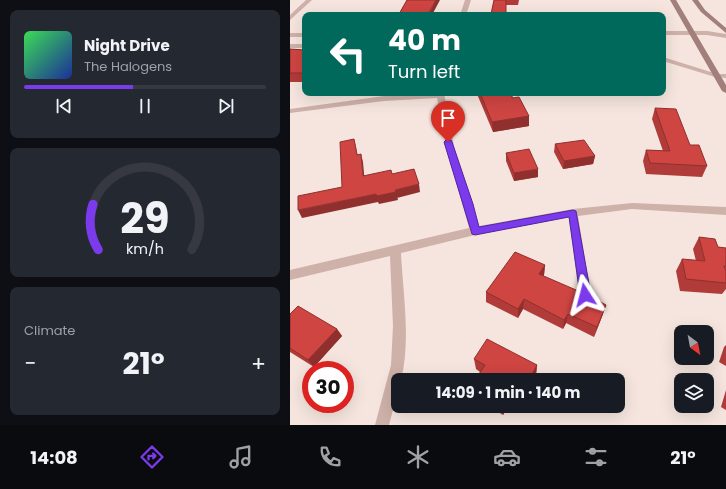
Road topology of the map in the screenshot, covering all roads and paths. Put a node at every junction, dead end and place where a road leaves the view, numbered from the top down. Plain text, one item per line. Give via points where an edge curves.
1 (309, 0) edge
2 (468, 0) edge
3 (673, 0) edge
4 (695, 0) edge
5 (464, 12) edge
6 (290, 18) edge
7 (726, 31) edge
8 (666, 32) edge
9 (692, 32) junction
10 (291, 35) edge
11 (302, 35) edge
12 (726, 36) edge
13 (290, 46) edge
14 (302, 46) edge
15 (666, 60) edge
16 (717, 76) junction
17 (726, 76) edge
18 (726, 91) edge
19 (417, 96) edge
20 (440, 96) edge
21 (290, 111) edge
22 (726, 211) edge
23 (573, 213) junction
24 (475, 231) junction
25 (395, 251) junction
26 (290, 276) edge
27 (585, 295) edge
28 (382, 425) edge

1 - 6 street
2 - 5 street
3 - 9 main road
4 - 7 main road via 703,11
8 - 9 street
9 - 12 street
9 - 16 main road
10 - 11 street
13 - 14 street
15 - 16 street
16 - 17 street
16 - 18 main road
19 - 21 street
20 - 24 street via 448,142 469,204
22 - 23 street via 632,206
23 - 24 street
23 - 27 street
24 - 25 street
25 - 26 street
25 - 28 street via 399,326 398,364

